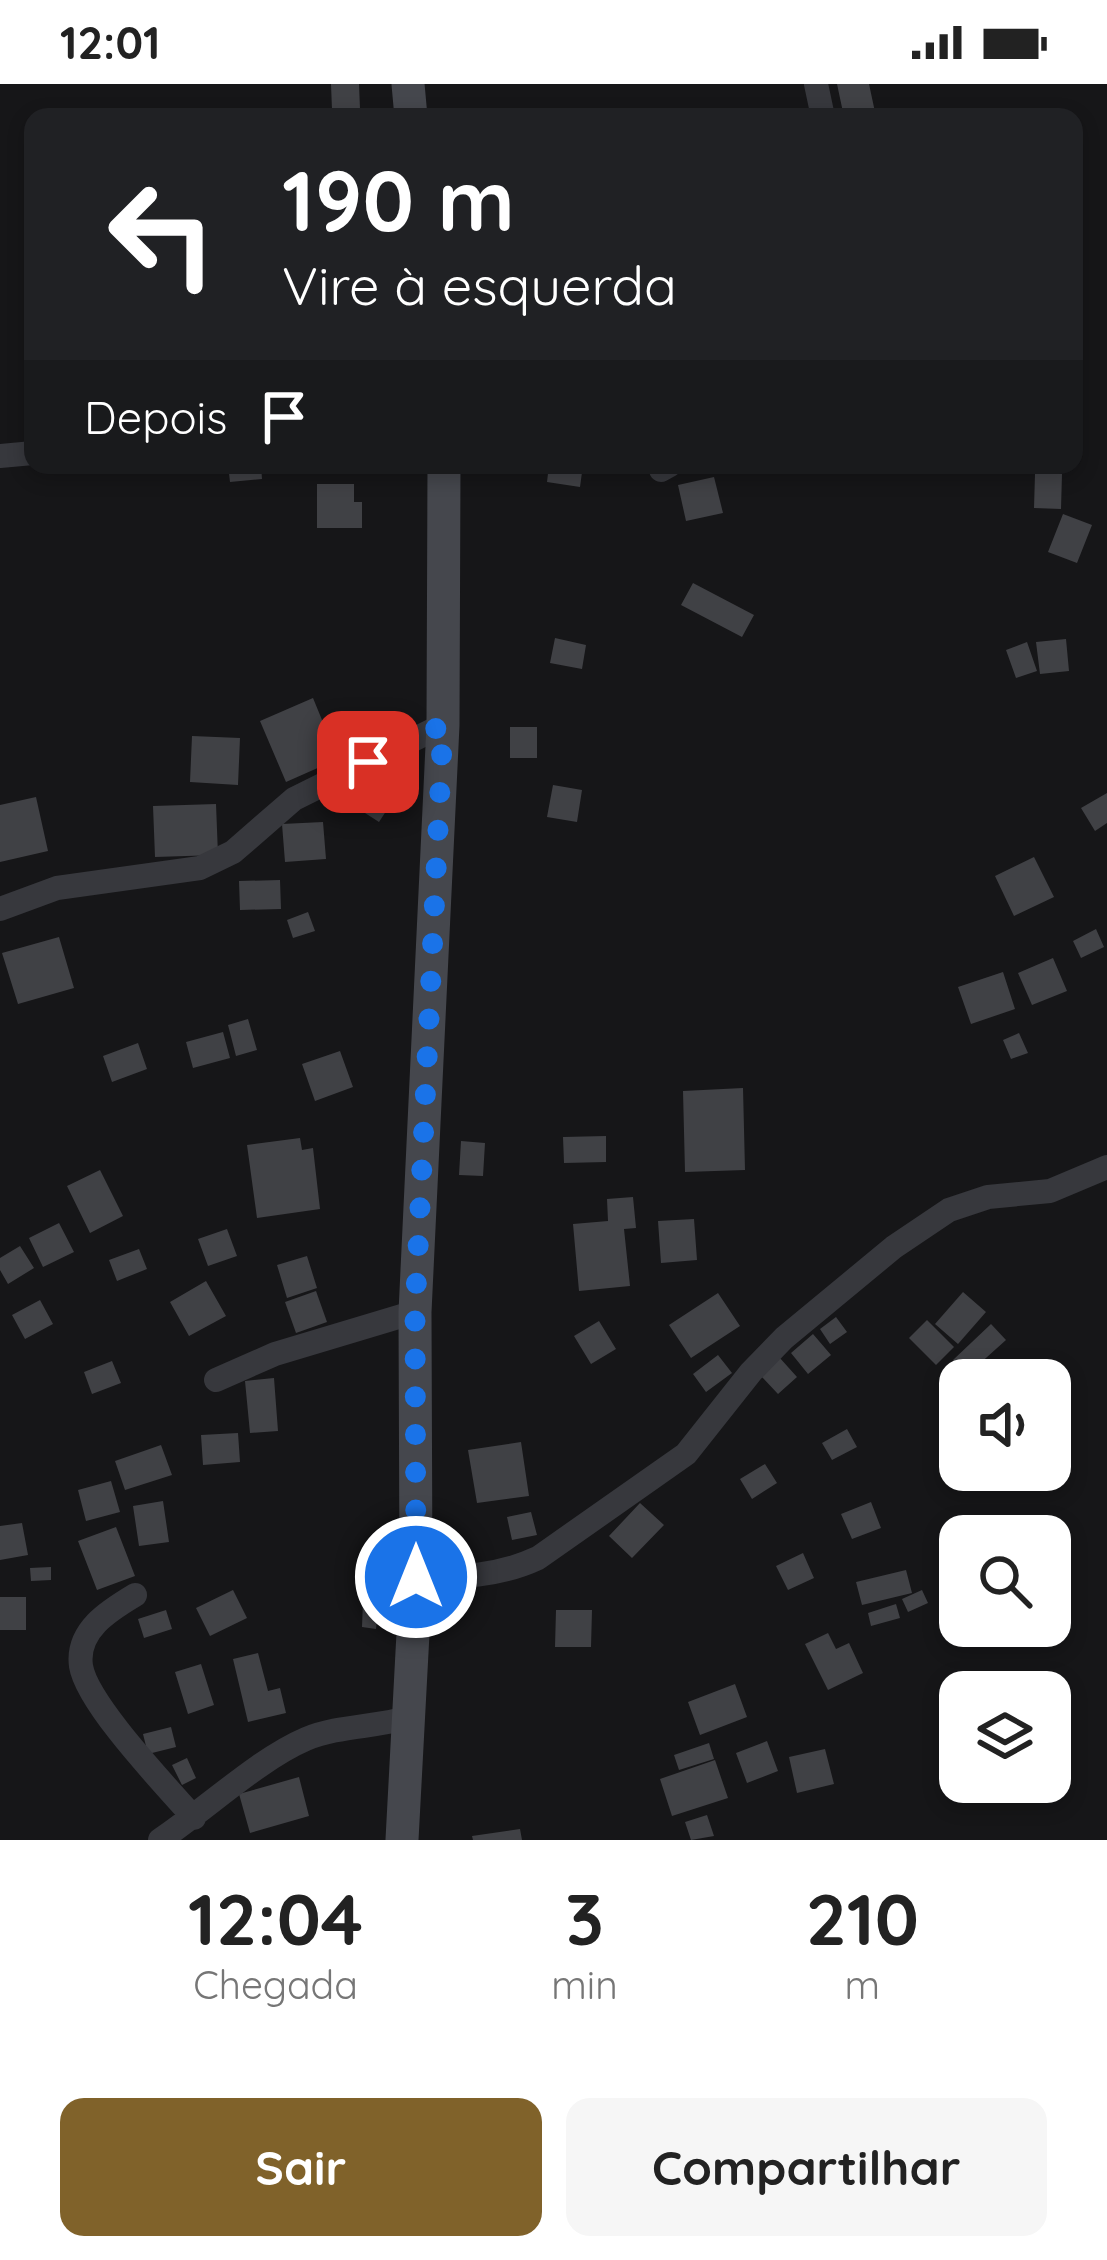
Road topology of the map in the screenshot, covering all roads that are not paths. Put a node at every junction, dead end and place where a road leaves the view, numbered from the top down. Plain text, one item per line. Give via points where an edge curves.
1 (444, 474) edge
2 (443, 725) junction
3 (0, 908) edge
4 (1107, 1166) edge
5 (415, 1312) junction
6 (216, 1380) dead end
7 (416, 1577) junction
8 (135, 1595) dead end
9 (407, 1718) junction
10 (194, 1818) junction
11 (160, 1840) edge
12 (402, 1840) edge

1 - 2 street
2 - 3 street via 294,800 233,852 200,868 57,888
2 - 5 street
4 - 7 street via 1050,1191 988,1196 913,1234 784,1339 686,1454 538,1558 478,1577
5 - 6 street
5 - 7 street
7 - 9 street
8 - 10 street via 101,1615 81,1666 123,1734
9 - 10 street via 298,1743
9 - 12 street
10 - 11 street

